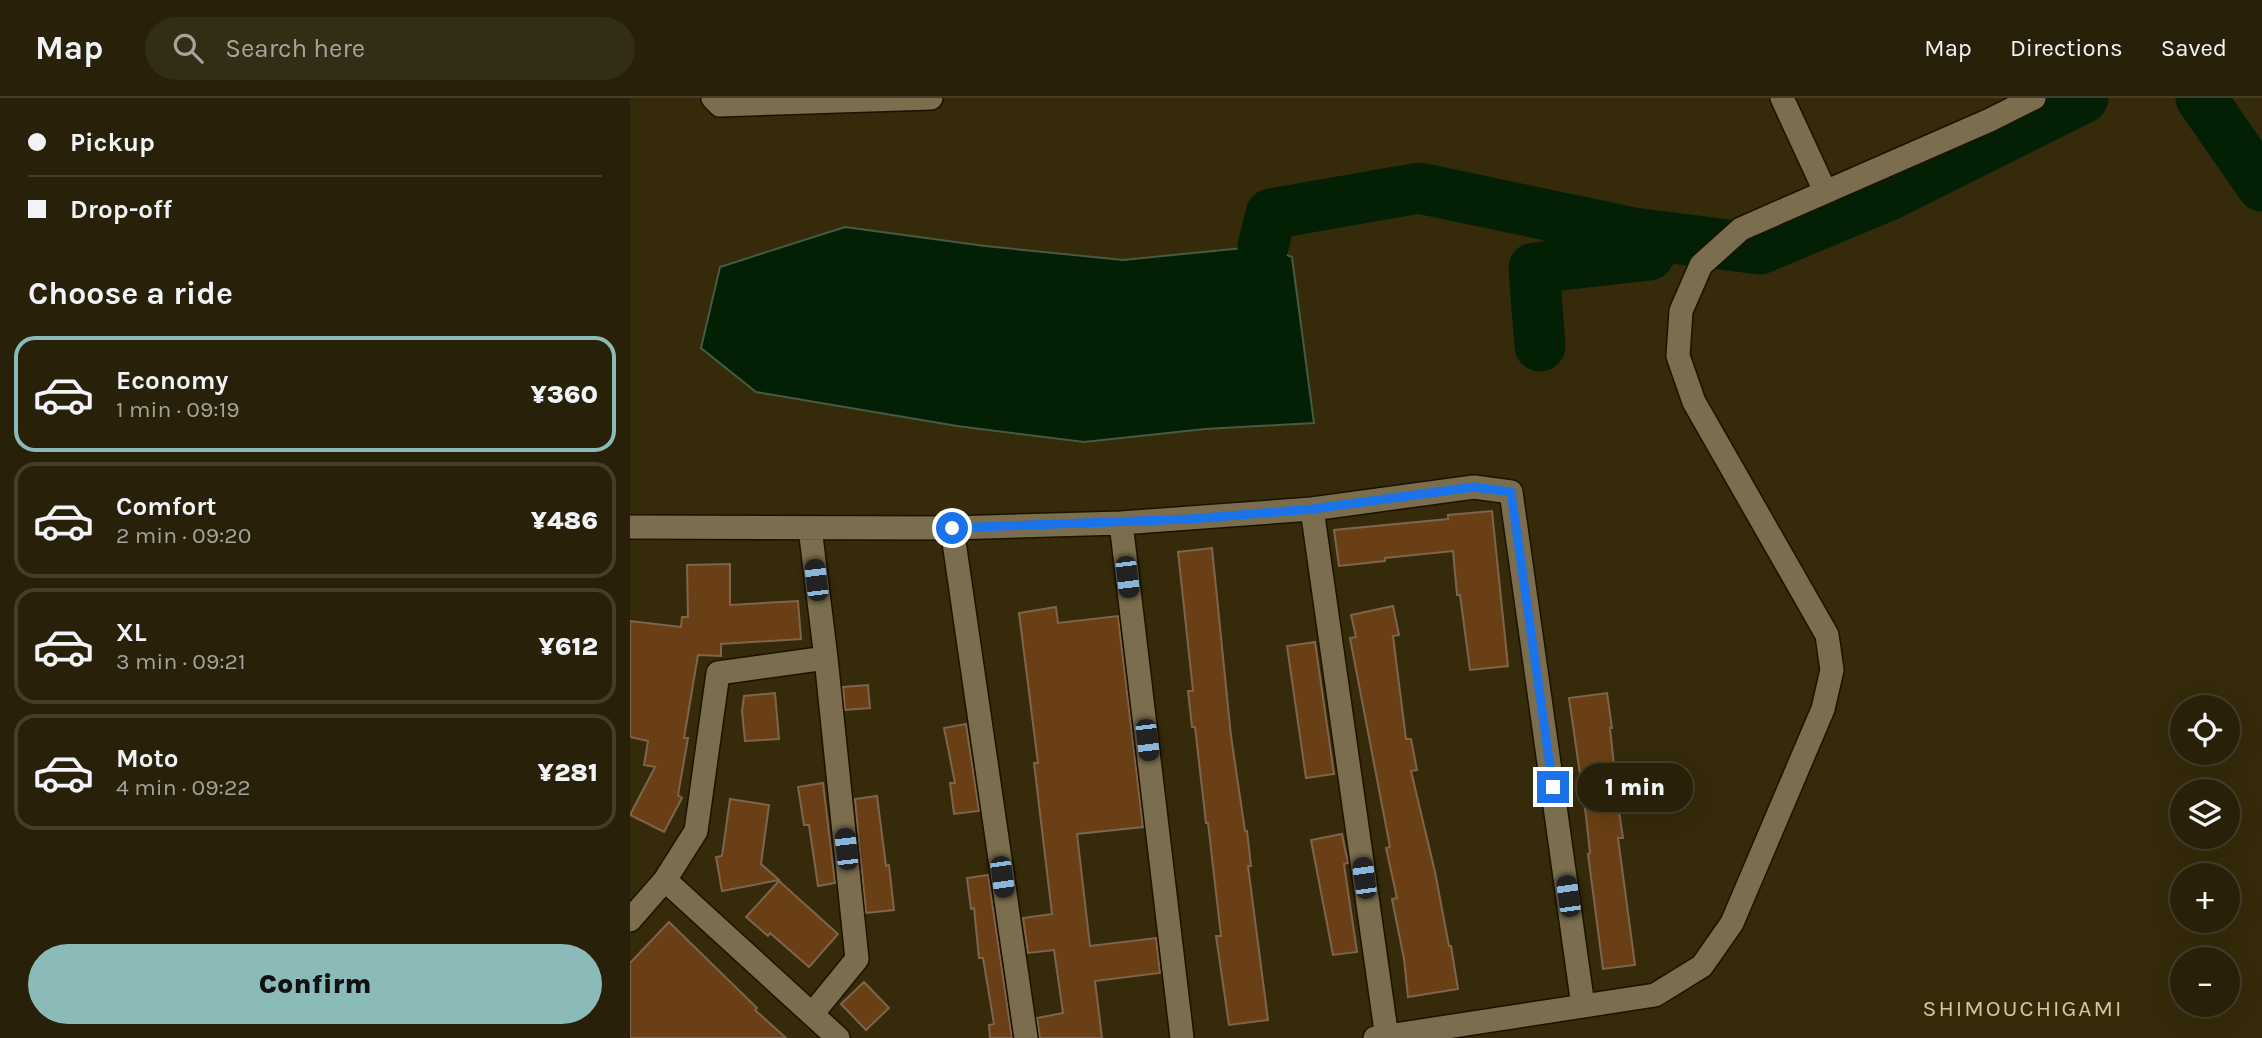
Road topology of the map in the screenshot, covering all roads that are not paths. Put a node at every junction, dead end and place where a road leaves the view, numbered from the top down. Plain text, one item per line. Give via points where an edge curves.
1 (713, 98) edge
2 (931, 98) edge
3 (1782, 98) edge
4 (2034, 98) edge
5 (1825, 191) junction
6 (1312, 509) junction
7 (1121, 523) junction
8 (630, 527) edge
9 (810, 528) junction
10 (952, 528) junction
11 (826, 658) junction
12 (665, 880) junction
13 (630, 920) edge
14 (1583, 1006) junction
15 (813, 1013) junction
16 (1383, 1037) edge
17 (838, 1038) edge
18 (1026, 1038) edge
19 (1182, 1038) edge

1 - 2 street via 720,105
3 - 5 street
4 - 5 street
5 - 14 street via 1741,229 1701,265 1681,311 1678,356 1694,402 1826,635 1832,670 1823,709 1732,923 1702,966 1656,995
6 - 7 street
6 - 14 street via 1474,487 1511,492
6 - 16 street
7 - 10 street
7 - 19 street
8 - 9 street
9 - 10 street
9 - 11 street
10 - 18 street
11 - 12 street via 718,673 696,831
11 - 15 street via 857,959
12 - 13 street
12 - 15 street
14 - 16 street
15 - 17 street

